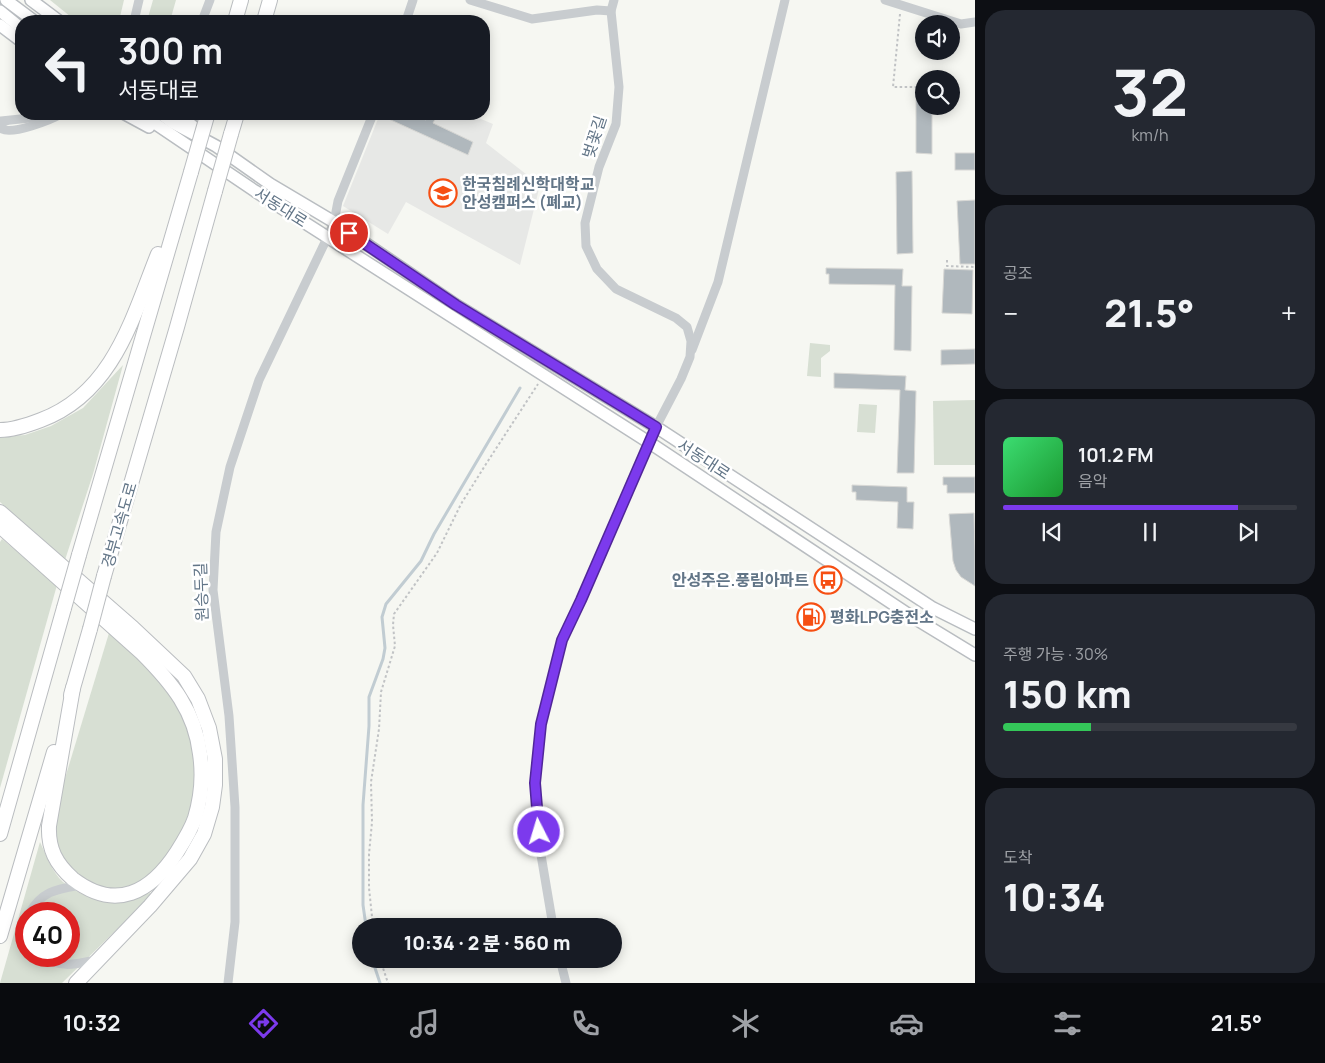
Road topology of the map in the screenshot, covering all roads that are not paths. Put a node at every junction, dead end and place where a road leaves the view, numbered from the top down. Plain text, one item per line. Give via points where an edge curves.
1 (6, 0) edge
2 (31, 0) edge
3 (139, 0) edge
4 (210, 0) edge
5 (241, 0) edge
6 (270, 0) edge
7 (413, 0) edge
8 (470, 0) edge
9 (614, 0) edge
10 (785, 0) edge
11 (885, 0) edge
12 (0, 11) edge
13 (611, 12) junction
14 (26, 15) edge
15 (51, 15) edge
16 (135, 15) edge
17 (204, 15) edge
18 (237, 15) edge
19 (266, 15) edge
20 (408, 15) edge
21 (975, 22) edge
22 (15, 23) edge
23 (0, 25) edge
24 (15, 36) edge
25 (49, 120) edge
26 (136, 120) edge
27 (150, 120) edge
28 (169, 120) edge
29 (185, 120) edge
30 (207, 120) edge
31 (235, 120) edge
32 (370, 120) edge
33 (3, 121) edge
34 (216, 146) junction
35 (212, 162) junction
36 (191, 172) junction
37 (334, 222) junction
38 (328, 236) junction
39 (690, 357) junction
40 (656, 427) junction
41 (0, 430) edge
42 (650, 443) junction
43 (0, 512) edge
44 (0, 526) edge
45 (975, 629) edge
46 (975, 655) edge
47 (73, 688) junction
48 (0, 834) edge
49 (82, 885) junction
50 (38, 902) edge
51 (552, 918) edge
52 (0, 936) edge
53 (98, 960) junction
54 (80, 963) edge
55 (562, 968) edge
56 (76, 983) edge
57 (228, 983) edge
58 (566, 983) edge

1 - 14 main road
2 - 15 main road
3 - 16 street
4 - 17 street
5 - 18 highway
6 - 19 highway
7 - 20 street
8 - 13 street via 532,19 598,10
9 - 13 street
10 - 39 street via 718,282
11 - 21 street via 961,24
12 - 22 main road
13 - 39 street, 벚꽃길 via 619,87 616,124 599,168 585,223 586,246 597,270 616,289 676,318 686,327 691,341
23 - 24 main road
25 - 33 street via 9,131 1,126
26 - 35 main road
27 - 35 main road, 서동대로
28 - 34 main road, 서동대로
29 - 34 main road
30 - 36 highway, 경부고속도로, bridge
31 - 47 highway, 경부고속도로, bridge
32 - 37 street, 서동대로 via 338,201
34 - 37 main road, 서동대로 via 270,184
35 - 38 main road, 서동대로
36 - 41 highway via 117,353 96,383 72,405 52,416
36 - 48 highway, 경부고속도로, bridge
37 - 38 street, 원승두길
37 - 40 main road, 서동대로 via 456,305
38 - 42 main road, 서동대로
38 - 57 street, 원승두길 via 259,380 230,467 216,532 213,590 229,716 235,807 236,922
39 - 40 street, 벚꽃길
40 - 42 street, 벚꽃길
40 - 45 main road, 서동대로 via 926,604
42 - 46 main road, 서동대로
42 - 51 street via 562,640 541,724 535,783 540,849
43 - 53 highway via 171,662 198,699 209,728 215,759 215,785 204,834 190,859 169,885
44 - 49 highway via 163,674 184,704 198,739 201,774 194,819 166,868 146,887 129,893 104,895
47 - 49 highway via 49,840 56,861
47 - 52 highway, 경부고속도로
49 - 50 street via 57,889
53 - 54 street
53 - 56 highway
55 - 58 street

